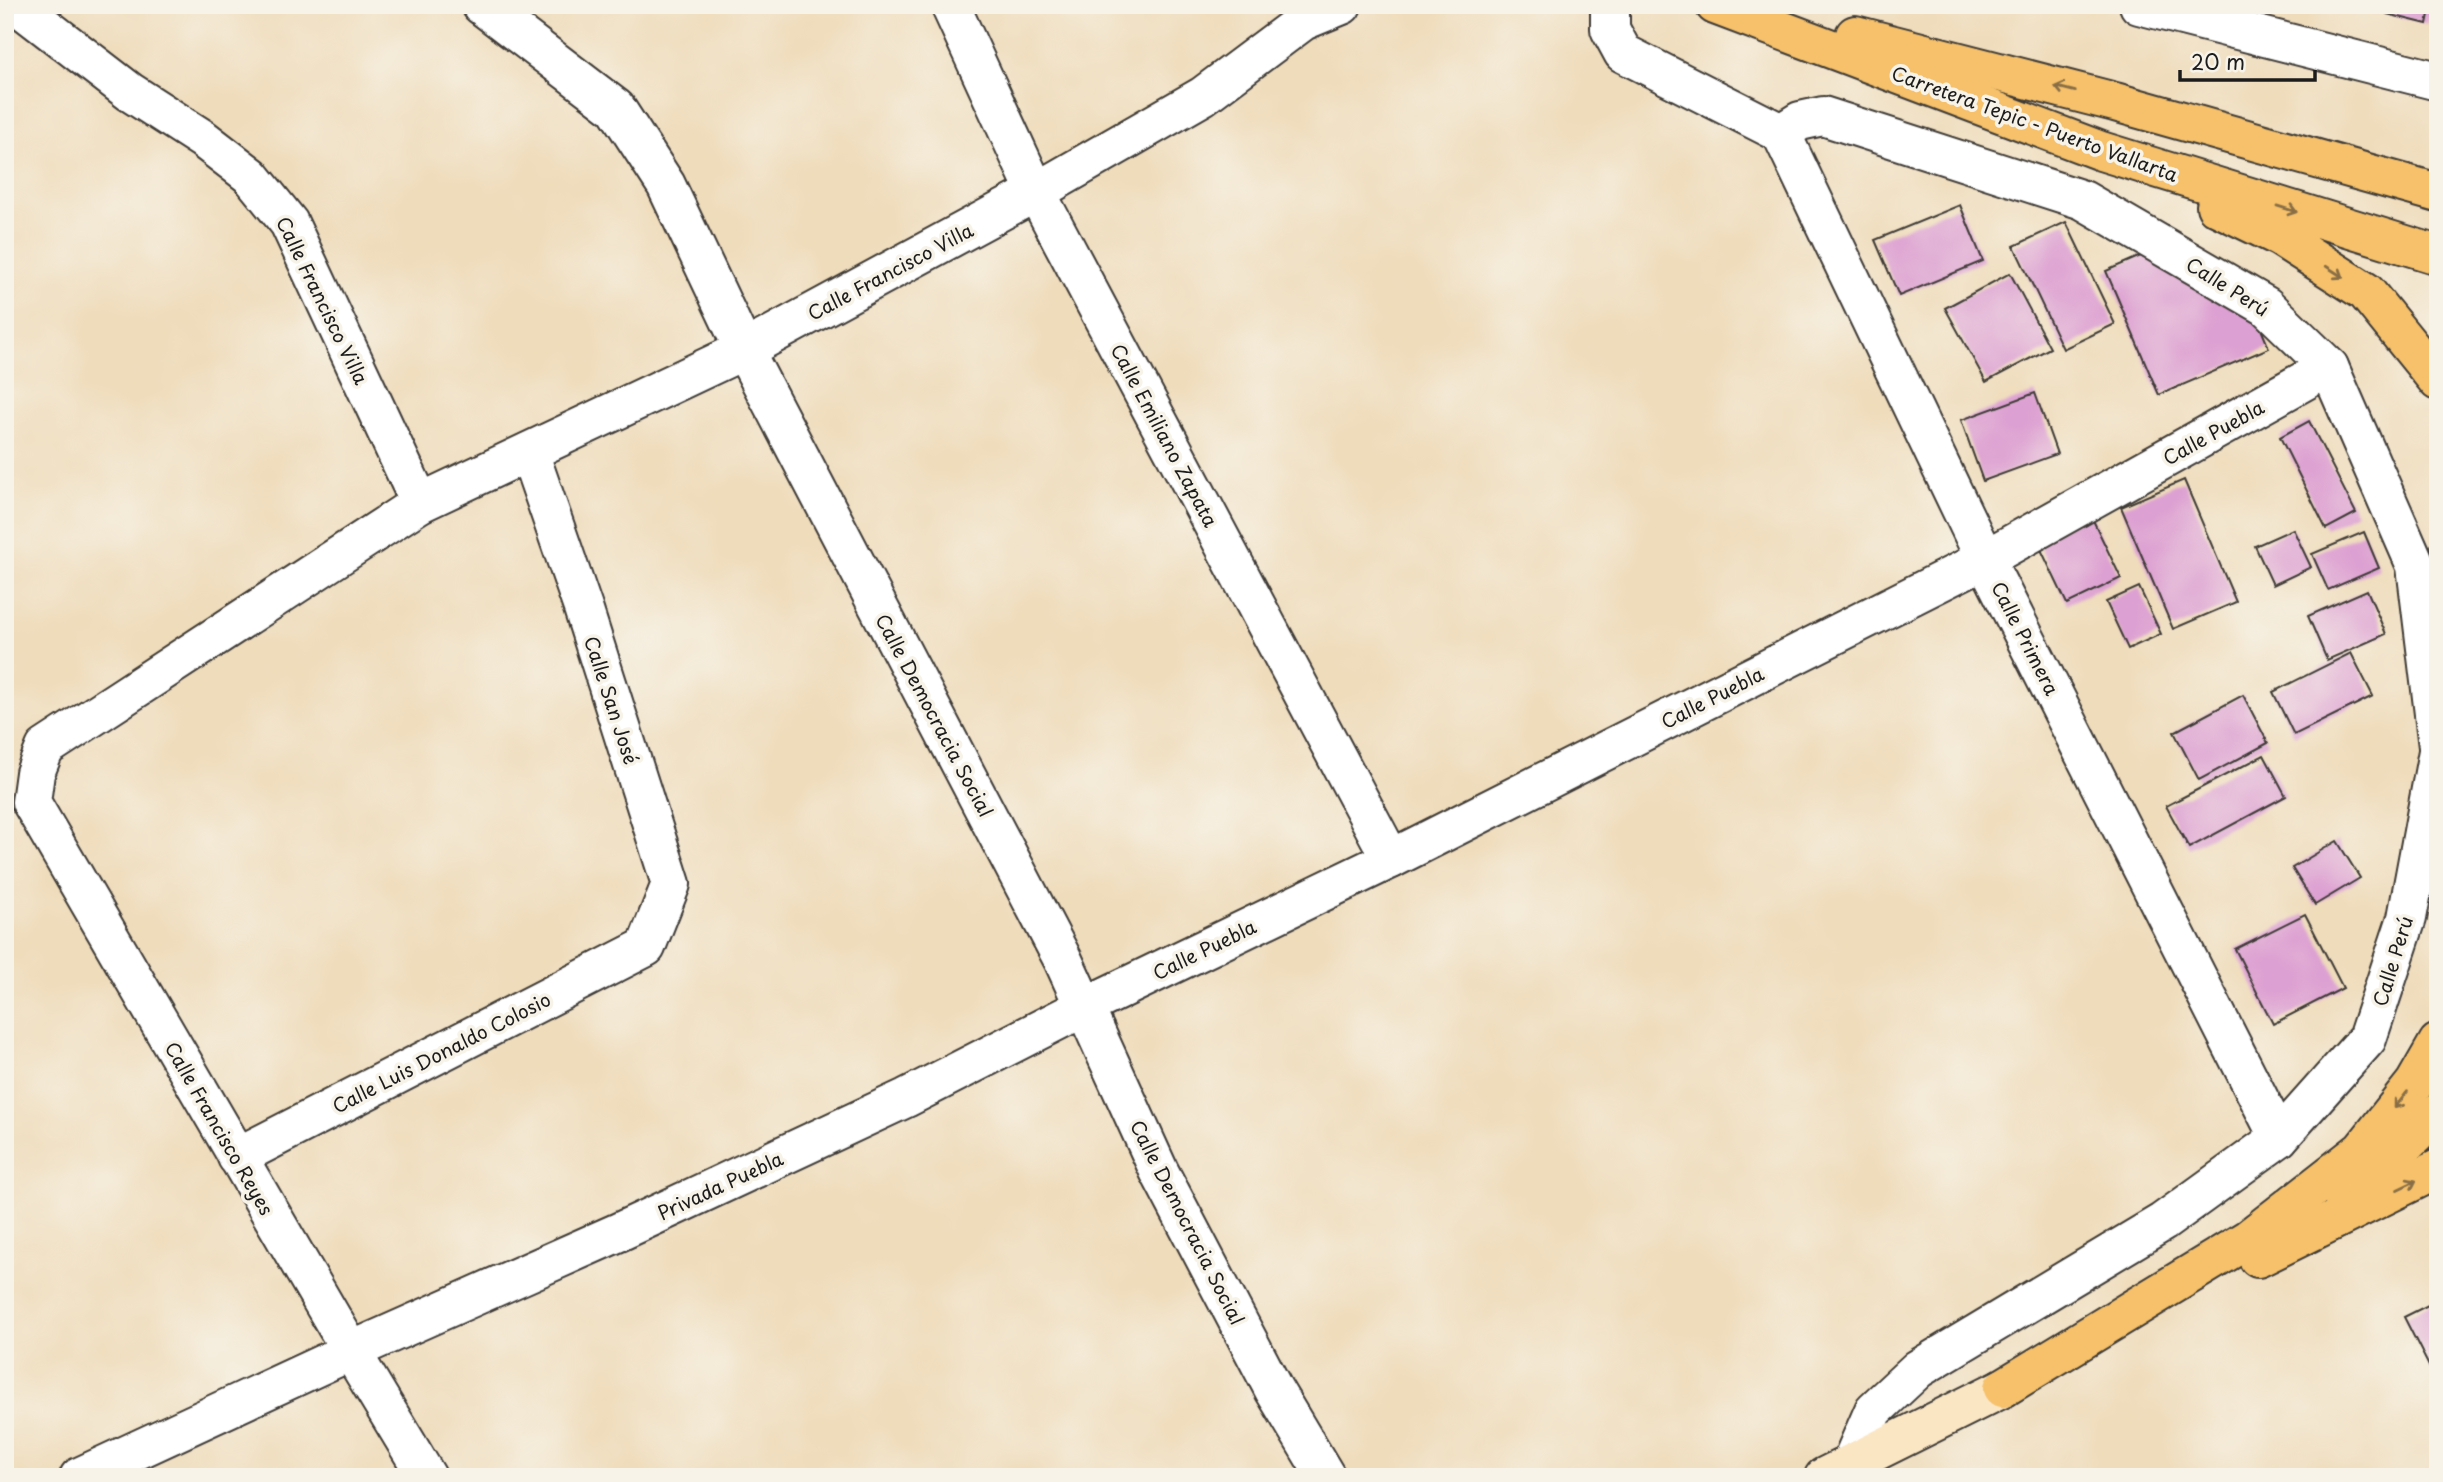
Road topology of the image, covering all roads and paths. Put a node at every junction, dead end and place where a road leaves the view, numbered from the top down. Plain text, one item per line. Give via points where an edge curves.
1 (10, 5) edge
2 (17, 5) edge
3 (481, 5) edge
4 (950, 5) edge
5 (1342, 5) edge
6 (1610, 5) edge
7 (1715, 5) edge
8 (1737, 5) edge
9 (2139, 5) edge
10 (5, 12) edge
11 (2438, 81) edge
12 (2115, 102) junction
13 (1781, 133) junction
14 (2101, 151) junction
15 (1037, 192) junction
16 (2438, 193) edge
17 (2438, 212) edge
18 (2438, 255) edge
19 (744, 350) junction
20 (2329, 367) junction
21 (2438, 382) edge
22 (529, 452) junction
23 (420, 503) junction
24 (1985, 558) junction
25 (2438, 749) edge
26 (34, 773) joint
27 (1391, 859) junction
28 (646, 947) joint
29 (1084, 1007) junction
30 (2438, 1043) edge
31 (2438, 1113) edge
32 (2279, 1139) junction
33 (237, 1157) junction
34 (2438, 1170) edge
35 (2258, 1258) junction
36 (351, 1351) junction
37 (2003, 1388) junction
38 (1838, 1470) edge
39 (79, 1477) edge
40 (428, 1477) edge
41 (1326, 1477) edge

1 - 10 street
2 - 23 street, Calle Francisco Villa via 130,92 251,176 289,223
3 - 19 street, Calle Democracia Social via 616,108 666,185
4 - 15 street, Calle Emiliano Zapata
5 - 15 street, Calle Francisco Villa via 1303,21 1203,96
6 - 13 street via 1610,29 1623,53
7 - 14 highway, Carretera Tepic - Puerto Vallarta
12 -> 8 highway, Carretera Tepic - Puerto Vallarta
9 - 11 street
12 - 16 highway, Carretera Tepic - Puerto Vallarta
12 - 17 highway
13 - 20 street, Calle Perú via 1800,121 1823,116 2083,201 2266,306
13 - 24 street, Calle Primera
14 -> 18 highway, Carretera Tepic - Puerto Vallarta
14 -> 21 highway via 2280,237 2365,292
15 - 19 street, Calle Francisco Villa
15 - 27 street, Calle Emiliano Zapata
19 - 22 street, Calle Francisco Villa
19 - 29 street, Calle Democracia Social
20 - 24 street, Calle Puebla
20 - 25 street, Calle Perú via 2416,566
22 - 23 street, Calle Francisco Villa
22 - 28 street, Calle San José via 671,884
23 - 26 street, Calle Francisco Villa via 45,748
24 - 27 street, Calle Puebla
24 - 32 street, Calle Primera
25 - 32 street, Calle Perú via 2407,918 2367,1039
26 - 33 street, Calle Francisco Reyes via 31,802
27 - 29 street, Calle Puebla
28 - 33 street, Calle Luis Donaldo Colosio
29 - 36 street, Privada Puebla via 906,1098
29 - 41 street, Calle Democracia Social via 1159,1171 1274,1390
30 -> 37 highway via 2415,1083 2362,1150 2248,1239
31 - 35 highway via 2379,1171
32 - 38 street, Calle Perú via 2164,1222 1918,1369 1874,1410
33 - 36 street, Calle Francisco Reyes
35 -> 34 highway
35 - 37 highway
36 - 39 street, Privada Puebla
36 - 40 street, Calle Francisco Reyes
37 - 38 main road

